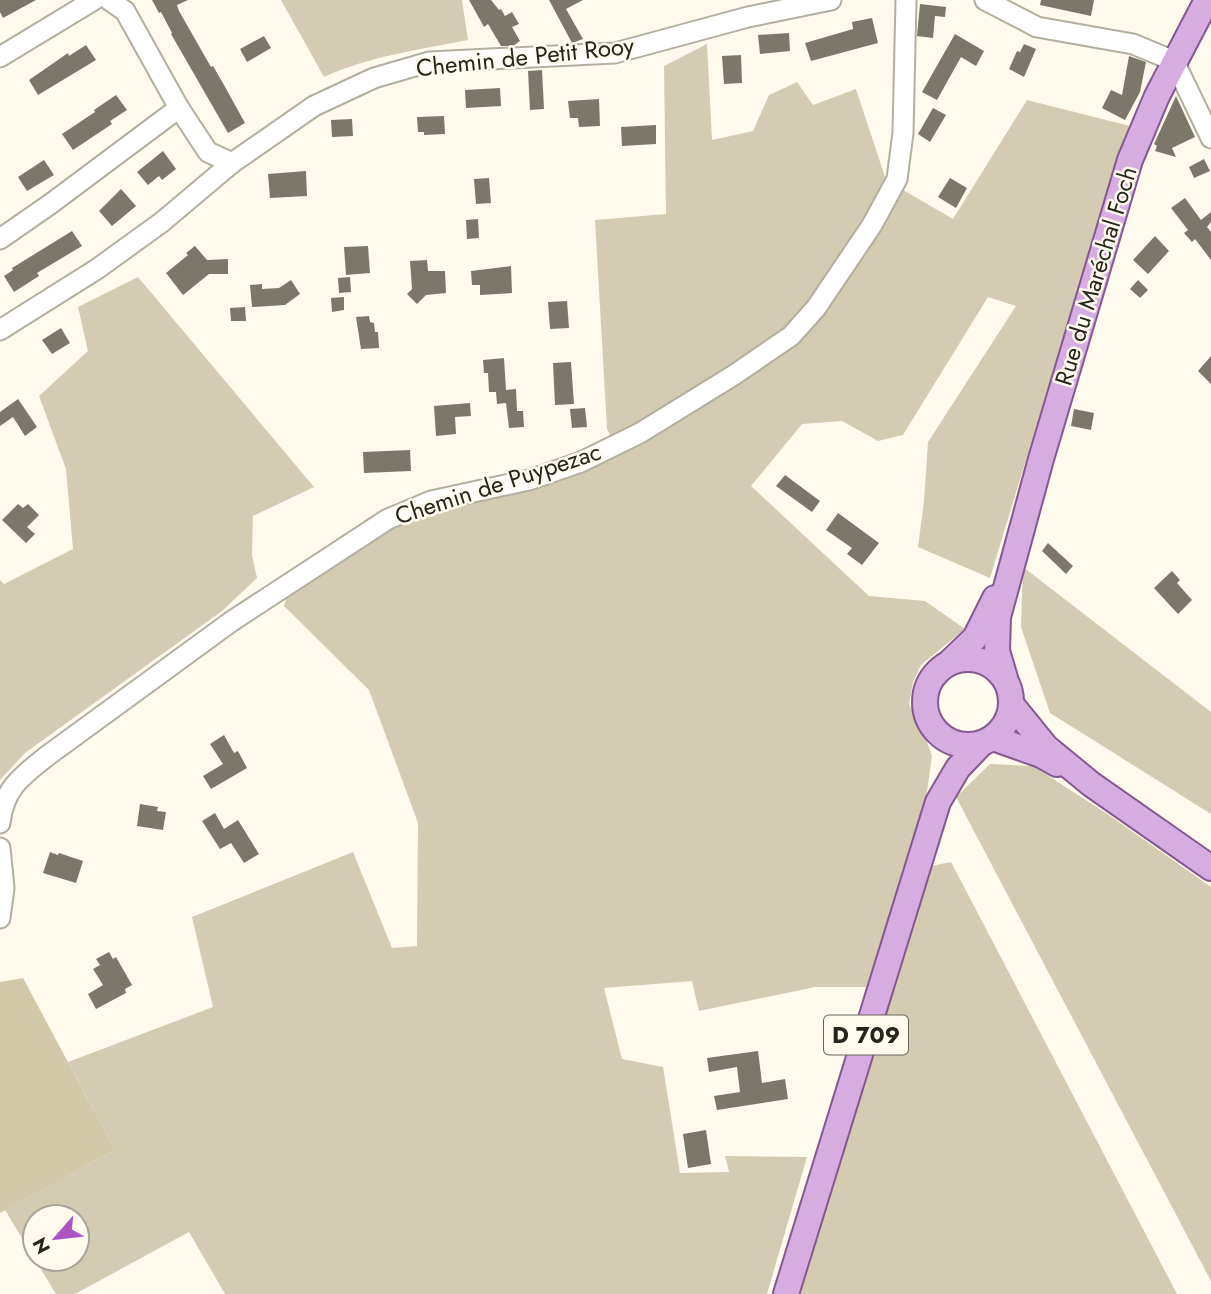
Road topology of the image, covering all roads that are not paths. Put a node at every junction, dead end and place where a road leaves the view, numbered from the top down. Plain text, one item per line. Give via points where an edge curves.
1 (94, 0) edge
2 (109, 0) edge
3 (831, 0) edge
4 (906, 0) edge
5 (985, 0) edge
6 (1207, 0) edge
7 (0, 58) edge
8 (1174, 61) junction
9 (179, 108) junction
10 (1211, 138) edge
11 (232, 163) junction
12 (0, 239) edge
13 (0, 330) edge
14 (1011, 562) junction
15 (951, 661) junction
16 (1004, 678) junction
17 (1012, 705) junction
18 (937, 731) junction
19 (987, 741) junction
20 (1091, 784) junction
21 (938, 802) junction
22 (0, 824) edge
23 (0, 848) edge
24 (1211, 868) edge
25 (0, 918) edge
26 (785, 1294) edge

1 - 7 street
2 - 9 street via 125,11
3 - 11 street, Chemin de Petit Rooy via 615,52 429,62 374,78 314,106
4 - 22 street, Chemin de Puypezac via 903,133 897,179 816,308 791,336 640,433 581,462 529,480 431,501 388,519 232,621 47,756 9,791
5 - 8 street via 1037,27 1133,44
6 - 8 main road, Rue du Maréchal Foch
8 - 10 street
8 - 14 main road, Rue du Maréchal Foch via 1130,160
9 - 11 street via 208,152
9 - 12 street
11 - 13 street, Chemin de Petit Rooy via 97,269
14 - 15 main road, Rue du Maréchal Foch via 975,638
14 - 16 main road, Rue du Maréchal Foch via 998,617 997,651
15 - 16 main road via 975,658 996,668
15 - 18 main road via 929,682 925,696 925,712
16 - 17 main road
17 - 19 main road via 1002,730
17 - 20 main road via 1046,747
18 - 19 main road via 956,744
18 - 21 main road, D 709 via 942,763
19 - 20 main road via 1041,755
19 - 21 main road, D 709 via 958,768
20 - 24 main road
21 - 26 main road, D 709
23 - 25 street via 4,888

